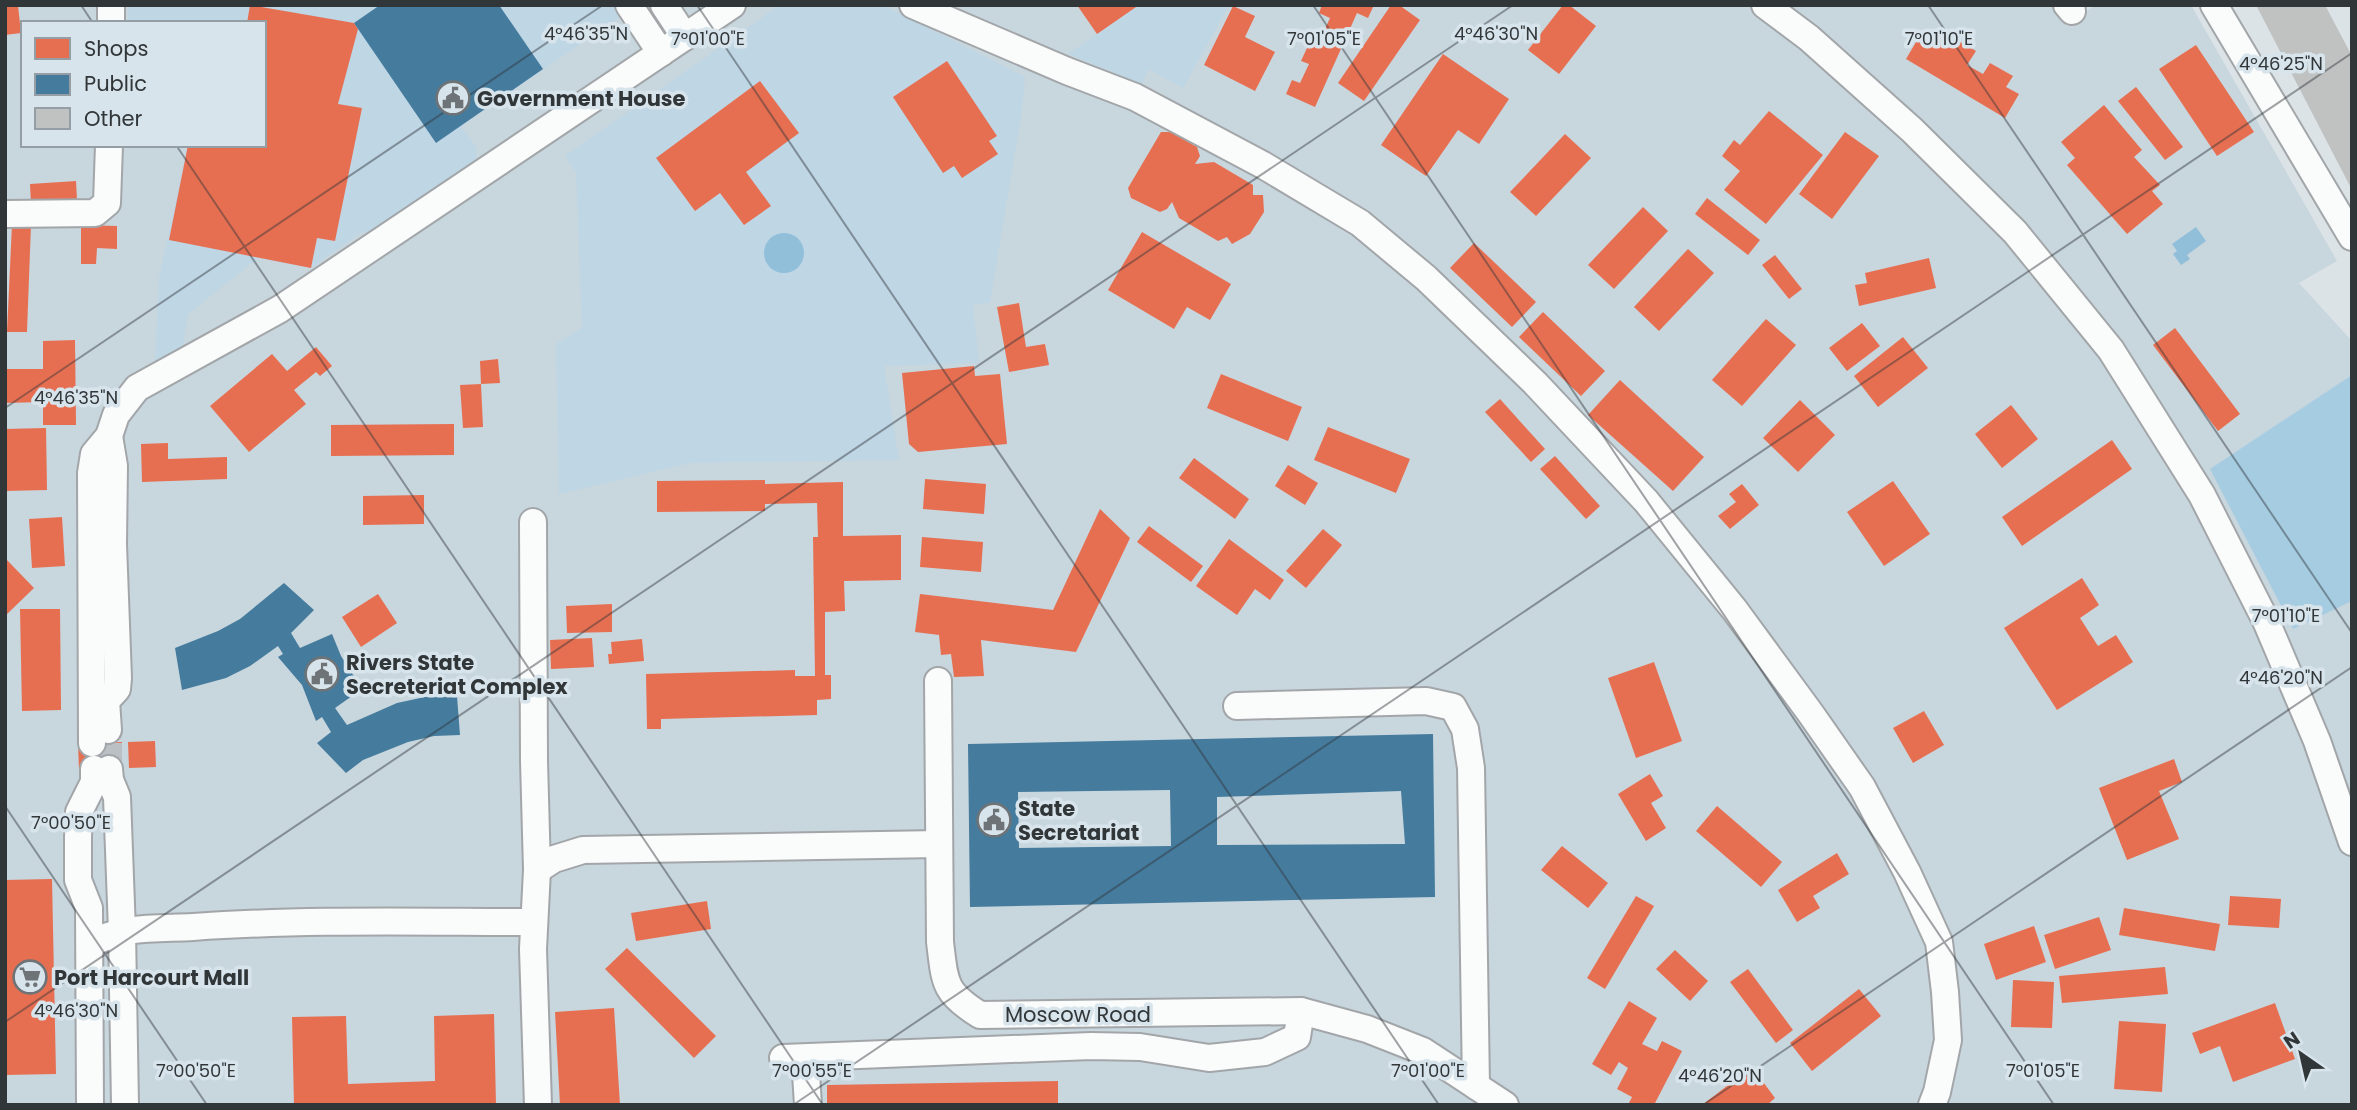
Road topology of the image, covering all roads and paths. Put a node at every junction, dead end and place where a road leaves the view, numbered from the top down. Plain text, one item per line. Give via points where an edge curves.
1 (629, 5) edge
2 (664, 5) edge
3 (732, 5) edge
4 (913, 5) edge
5 (1765, 5) edge
6 (2214, 5) edge
7 (685, 37) junction
8 (661, 53) junction
9 (109, 147) edge
10 (5, 214) edge
11 (2352, 237) edge
12 (533, 522) dead end
13 (938, 681) dead end
14 (1237, 706) dead end
15 (101, 756) junction
16 (2352, 842) edge
17 (939, 844) junction
18 (537, 870) junction
19 (533, 922) junction
20 (122, 931) junction
21 (90, 944) junction
22 (1301, 1011) junction
23 (1476, 1086) junction
24 (90, 1105) edge
25 (125, 1105) edge
26 (538, 1105) edge
27 (808, 1105) edge
28 (1505, 1105) edge
29 (1931, 1105) edge

1 - 8 street
2 - 7 street
3 - 7 street
4 - 29 street via 1135,97 1360,223 1426,278 1535,383 1646,501 1811,714 1862,787 1907,872 1939,942 1948,1041
5 - 16 street via 1891,112 2015,232 2110,350 2202,495 2266,621 2318,741
6 - 11 street
7 - 8 street
8 - 15 street via 280,309 137,388 94,454 91,473
9 - 10 street via 107,203 95,213
12 - 18 street
13 - 17 street, Moscow Road
14 - 23 street via 1426,701 1453,707 1465,729 1471,768
15 - 20 street via 117,797
15 - 21 street via 79,812 78,880 89,908
17 - 18 street via 583,850
17 - 22 street, Moscow Road via 940,942 946,983 958,1001 980,1015
18 - 19 street
19 - 20 street via 260,923
19 - 26 street
20 - 21 street
20 - 25 street
21 - 24 street
22 - 23 street, Moscow Road via 1423,1051
22 - 27 street via 1297,1037 1265,1052 1209,1059 1140,1047 1091,1046 794,1058
23 - 28 street, Moscow Road

